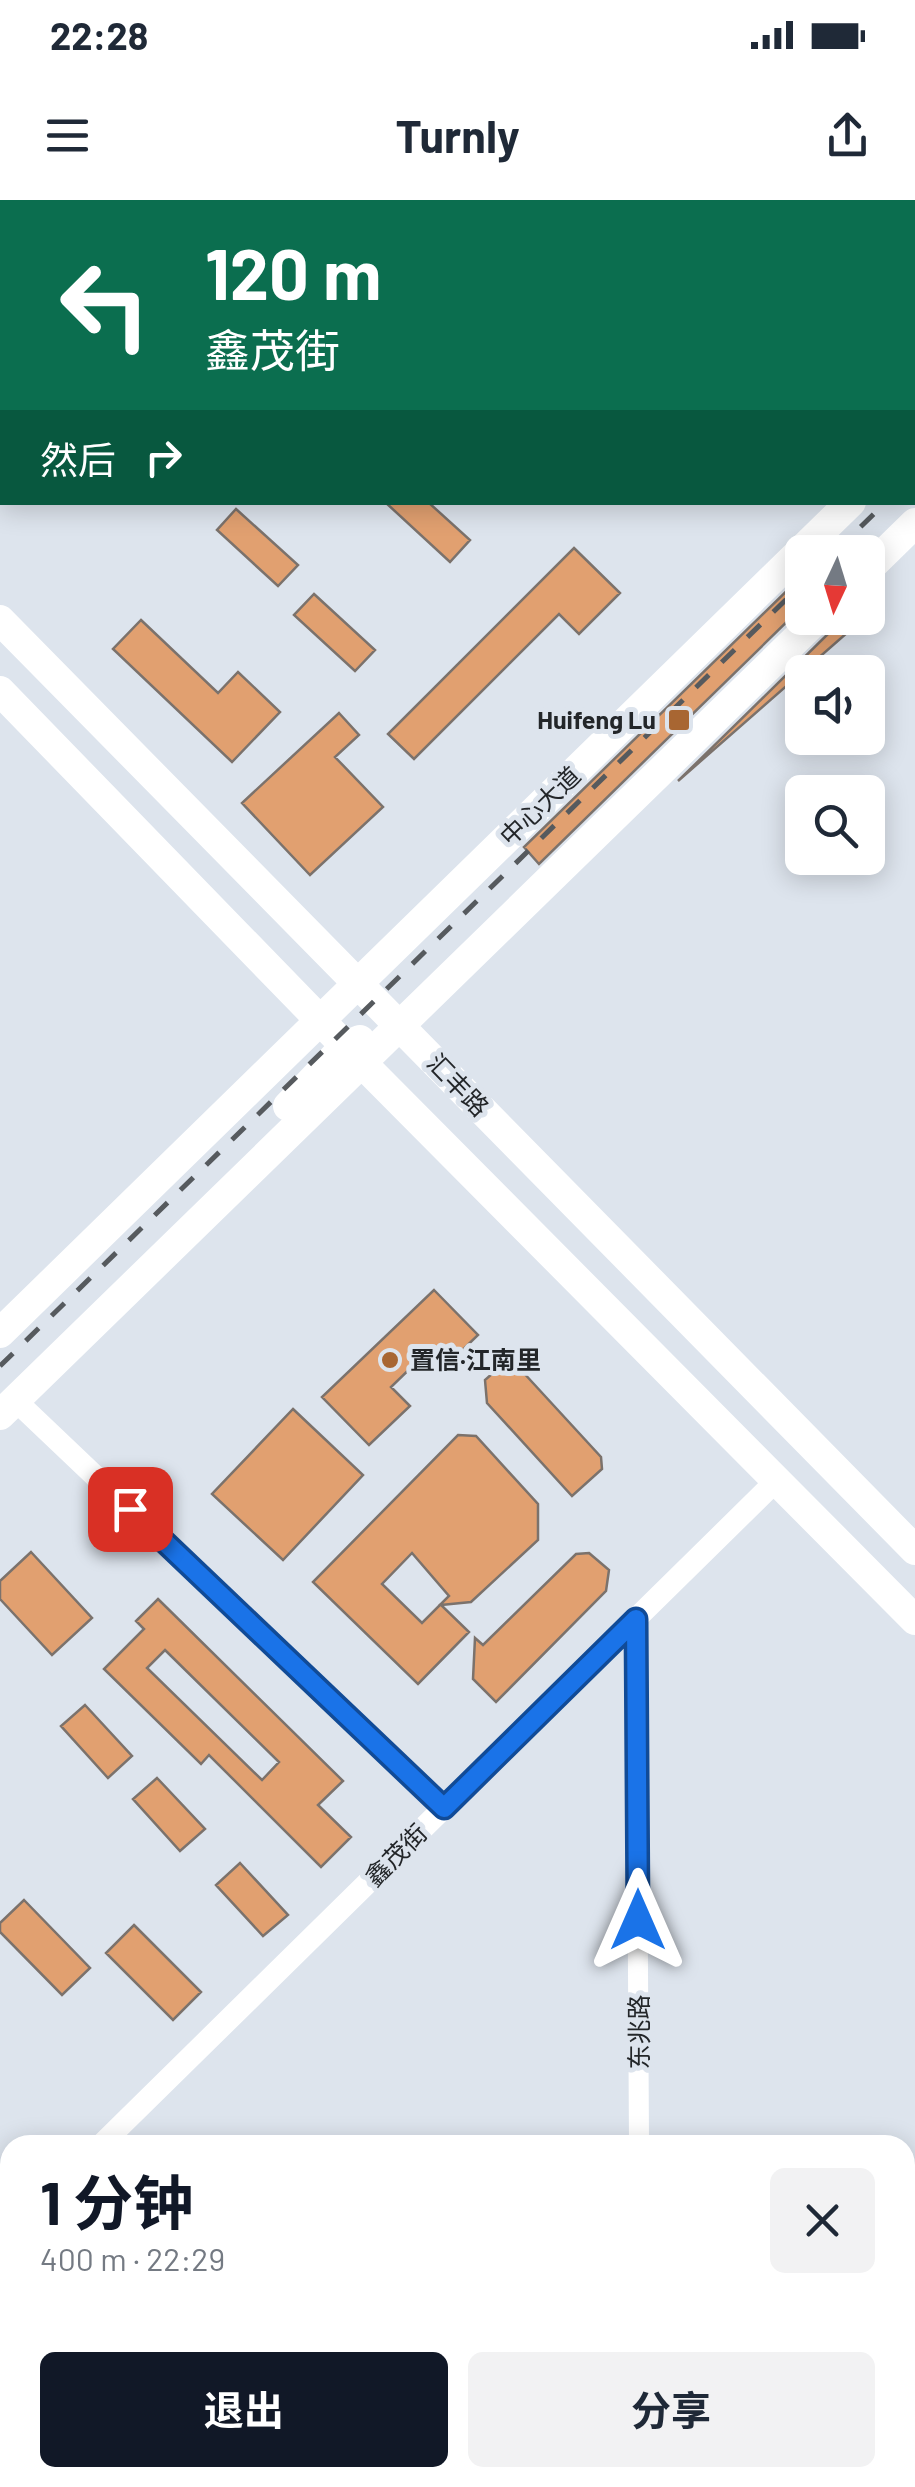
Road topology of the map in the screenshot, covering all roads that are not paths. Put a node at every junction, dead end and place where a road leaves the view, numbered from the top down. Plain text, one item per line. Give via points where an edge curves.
1 (850, 505) edge
2 (851, 505) edge
3 (913, 525) edge
4 (834, 535) edge
5 (885, 544) edge
6 (885, 552) edge
7 (785, 589) edge
8 (0, 620) edge
9 (785, 629) edge
10 (801, 635) edge
11 (0, 691) edge
12 (368, 994) junction
13 (426, 999) junction
14 (320, 1020) junction
15 (400, 1025) junction
16 (353, 1054) junction
17 (267, 1074) junction
18 (297, 1098) junction
19 (144, 1275) junction
20 (0, 1333) edge
21 (8, 1407) edge
22 (777, 1480) junction
23 (915, 1550) edge
24 (636, 1619) junction
25 (915, 1620) edge
26 (444, 1808) junction
27 (111, 2135) edge
28 (639, 2135) edge

1 - 12 main road, 中心大道
2 - 4 main road, 中心大道
3 - 5 main road
3 - 6 main road
7 - 12 main road, 中心大道
8 - 12 main road, 汇丰路
9 - 13 main road, 中心大道 via 438,970
10 - 13 main road, 中心大道
11 - 14 main road, 汇丰路
12 - 14 main road, 中心大道
12 - 15 main road, 汇丰路
13 - 15 main road, 中心大道
14 - 16 main road, 汇丰路
14 - 17 main road, 中心大道
15 - 16 main road, 中心大道
15 - 23 main road, 汇丰路
16 - 18 main road, 中心大道
16 - 19 main road, 中心大道
16 - 22 main road, 汇丰路
17 - 18 main road via 290,1065 300,1070
17 - 20 main road, 中心大道
18 - 19 main road, 中心大道 via 210,1185
19 - 21 main road, 中心大道
21 - 26 street
22 - 24 street, 鑫茂街
22 - 25 main road, 汇丰路
24 - 26 street, 鑫茂街
24 - 28 street, 东兆路
26 - 27 street, 鑫茂街

